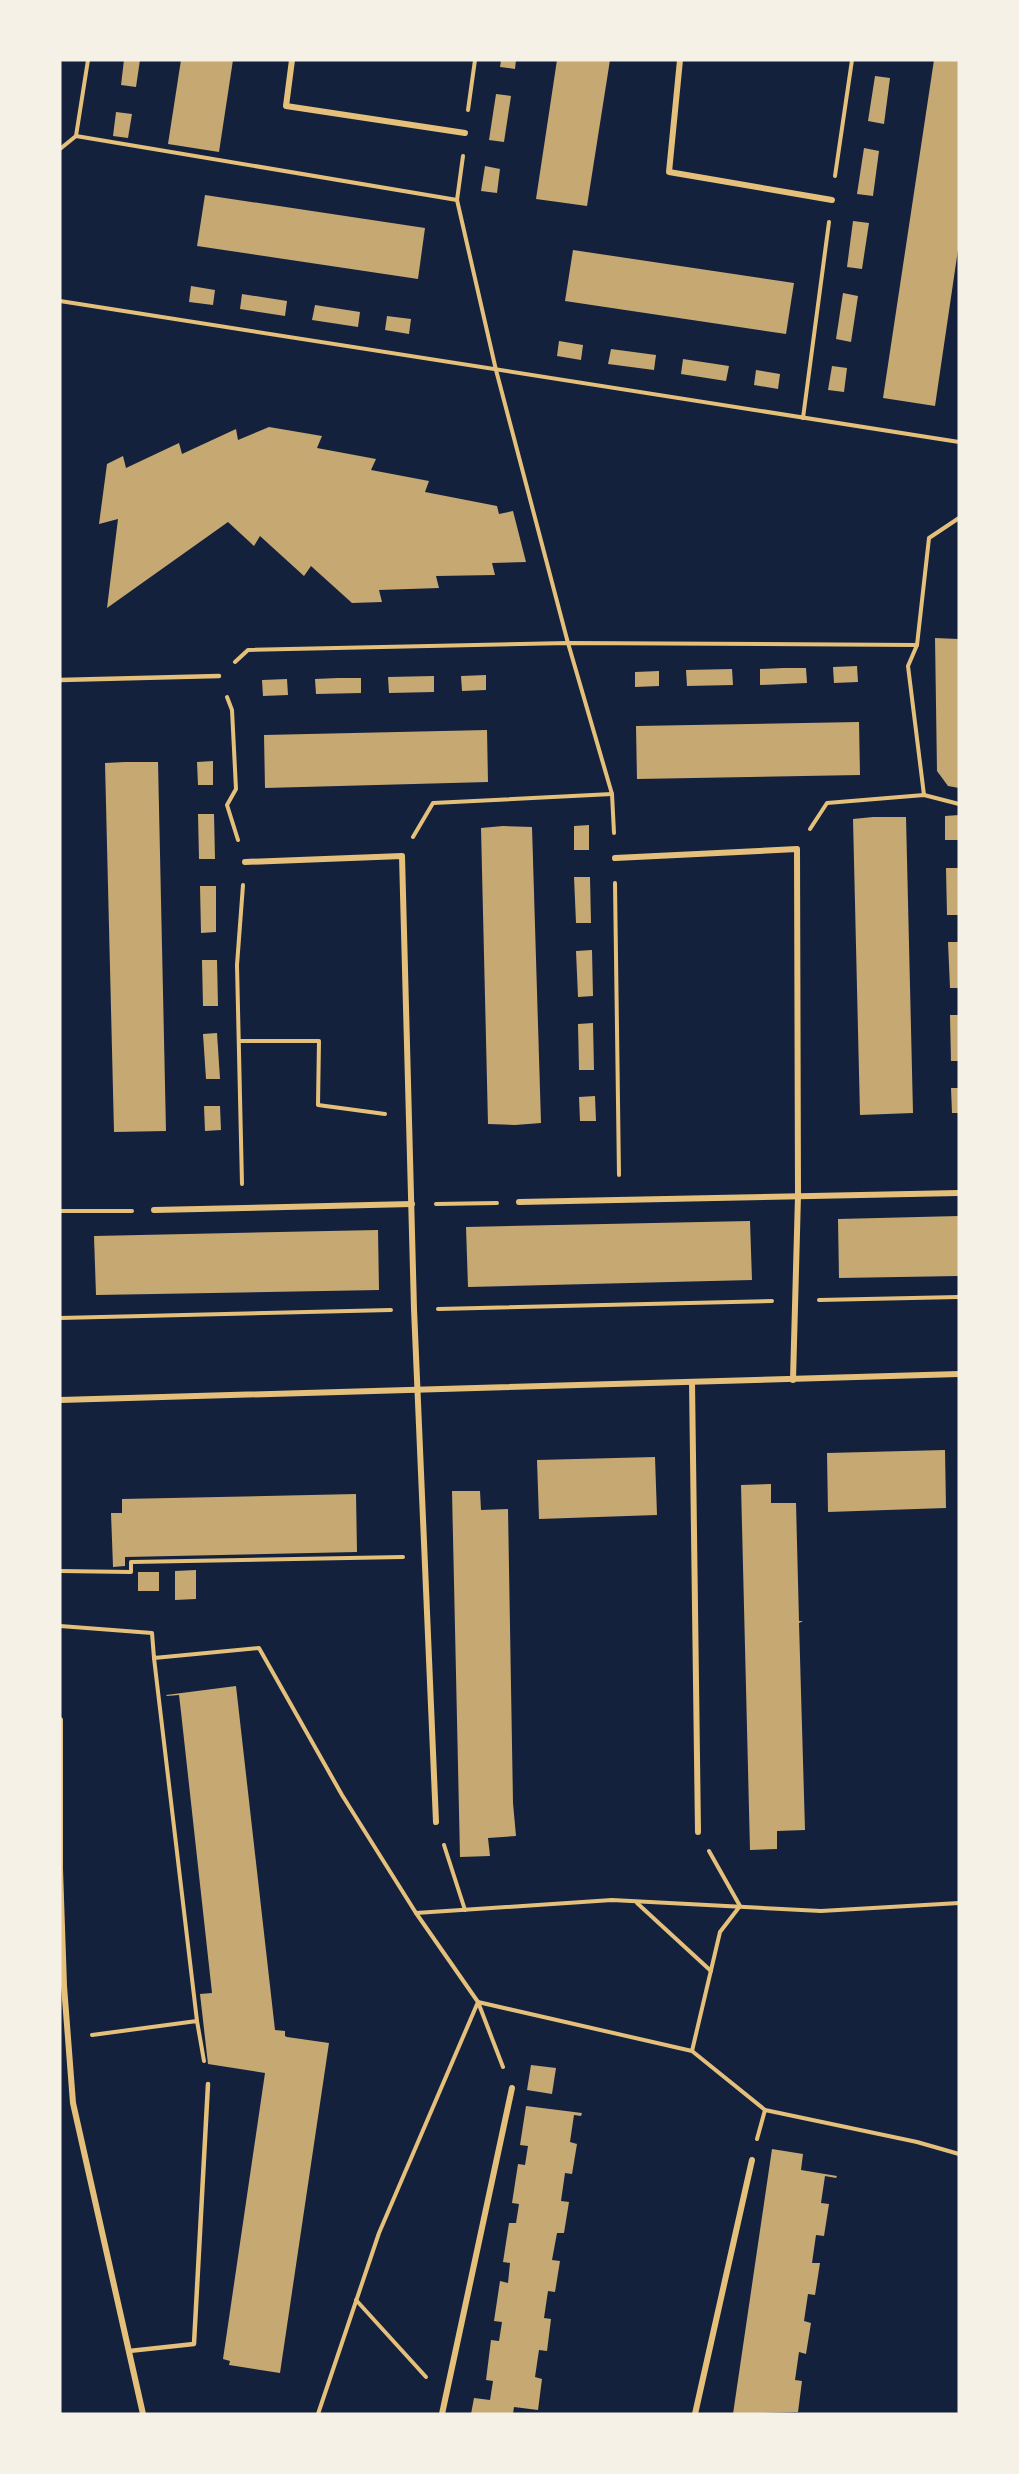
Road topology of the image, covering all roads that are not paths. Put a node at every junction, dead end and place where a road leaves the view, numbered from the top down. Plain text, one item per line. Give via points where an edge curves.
1 (292, 60) edge
2 (680, 60) edge
3 (465, 133) road end
4 (832, 200) road end
5 (219, 676) road end
6 (60, 681) edge
7 (615, 858) road end
8 (245, 862) road end
9 (959, 1193) edge
10 (798, 1196) junction
11 (519, 1203) road end
12 (412, 1204) junction
13 (154, 1210) road end
14 (959, 1374) edge
15 (793, 1380) junction
16 (692, 1382) junction
17 (417, 1390) junction
18 (60, 1400) edge
19 (60, 1720) edge
20 (436, 1822) road end
21 (698, 1832) road end
22 (208, 2084) road end
23 (512, 2088) road end
24 (752, 2160) road end
25 (129, 2351) junction
26 (143, 2414) edge
27 (442, 2414) edge
28 (695, 2414) edge

1 - 3 street via 286,106
2 - 4 street via 669,172
5 - 6 lane
7 - 10 street via 796,849
8 - 12 street via 402,856
9 - 10 street
10 - 11 street
10 - 15 street
12 - 13 street
12 - 17 street
14 - 15 street
15 - 16 street
16 - 17 street
16 - 21 street
17 - 18 street
17 - 20 street
19 - 25 street via 60,1869 73,2103
22 - 25 lane via 194,2344
23 - 27 street
24 - 28 street
25 - 26 street

